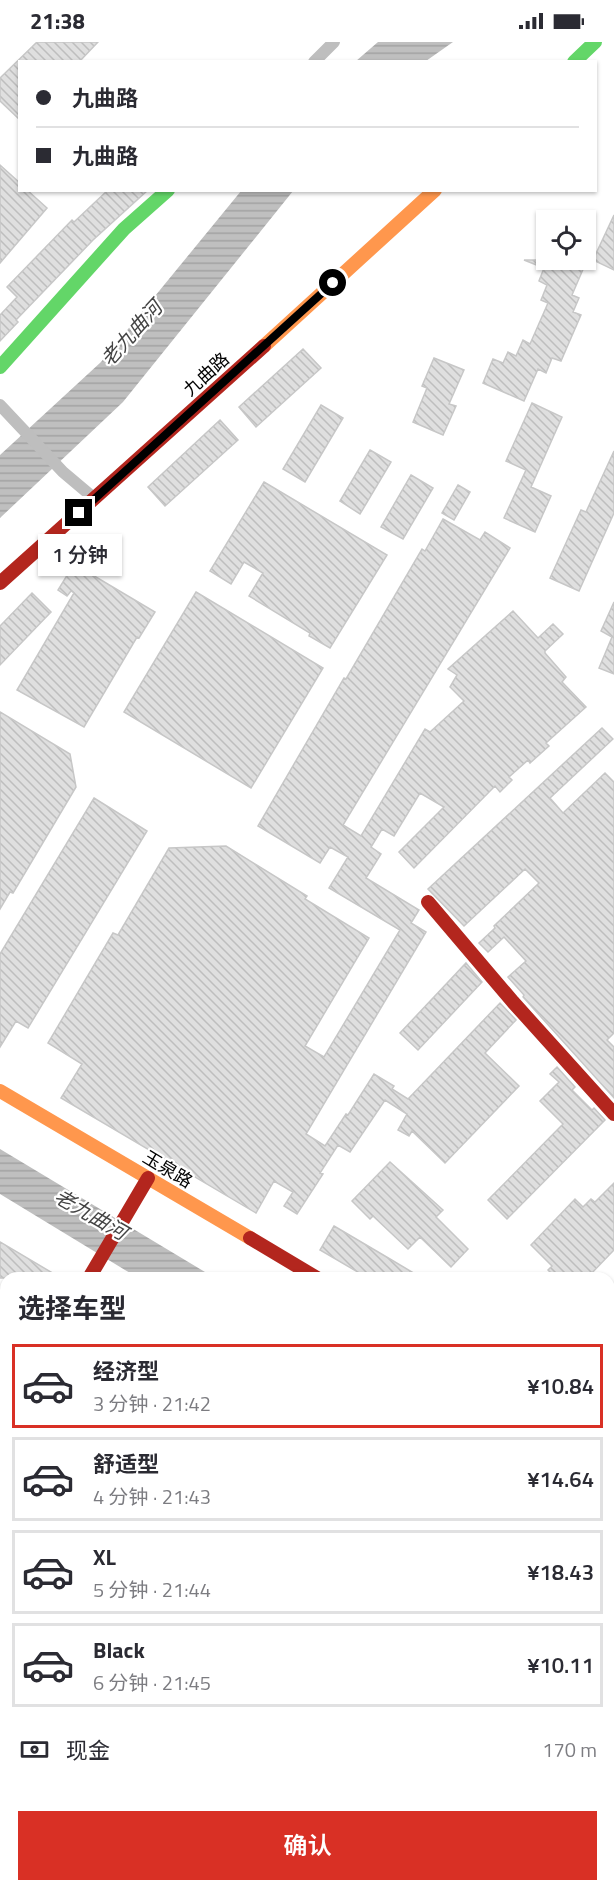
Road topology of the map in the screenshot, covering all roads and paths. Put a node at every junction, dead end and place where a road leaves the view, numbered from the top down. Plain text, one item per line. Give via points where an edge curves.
1 (334, 42) edge
2 (595, 42) edge
3 (316, 60) edge
4 (576, 60) edge
5 (166, 192) edge
6 (433, 192) edge
7 (0, 367) edge
8 (0, 405) edge
9 (95, 500) junction
10 (0, 583) edge
11 (428, 902) dead end
12 (0, 1090) edge
13 (614, 1114) edge
14 (148, 1178) junction
15 (92, 1272) edge
16 (307, 1272) edge

1 - 3 street
2 - 4 street
5 - 7 street via 124,229
6 - 9 street, 九曲路
8 - 9 street
9 - 10 street, 九曲路
11 - 13 street
12 - 14 street, 玉泉路
14 - 15 street
14 - 16 street, 玉泉路

